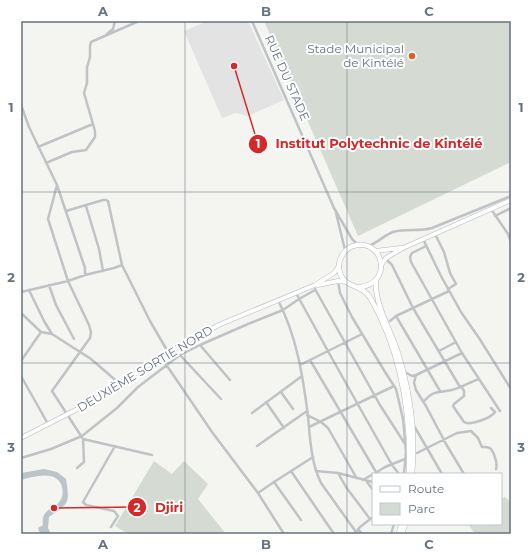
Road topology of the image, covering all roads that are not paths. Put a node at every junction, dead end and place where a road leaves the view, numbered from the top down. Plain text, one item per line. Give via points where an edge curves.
1 (115, 21) edge
2 (139, 21) edge
3 (252, 21) edge
4 (105, 36) junction
5 (22, 106) edge
6 (93, 124) junction
7 (38, 147) junction
8 (46, 163) junction
9 (57, 185) junction
10 (511, 196) edge
11 (511, 200) edge
12 (86, 206) junction
13 (334, 208) junction
14 (511, 208) edge
15 (491, 209) junction
16 (66, 211) junction
17 (495, 216) junction
18 (435, 234) junction
19 (423, 239) junction
20 (511, 242) edge
21 (358, 245) junction
22 (367, 246) junction
23 (426, 246) junction
24 (403, 248) junction
25 (375, 251) junction
26 (345, 252) junction
27 (386, 258) junction
28 (122, 265) junction
29 (381, 265) junction
30 (339, 266) junction
31 (103, 271) junction
32 (85, 275) junction
33 (376, 280) junction
34 (68, 281) junction
35 (338, 281) junction
36 (346, 282) junction
37 (49, 285) junction
38 (314, 285) junction
39 (360, 287) junction
40 (29, 290) junction
41 (315, 290) junction
42 (448, 290) junction
43 (21, 292) edge
44 (296, 292) junction
45 (299, 299) junction
46 (278, 300) junction
47 (431, 300) junction
48 (413, 308) junction
49 (283, 310) junction
50 (21, 313) edge
51 (396, 316) junction
52 (390, 320) dead end
53 (41, 332) junction
54 (52, 334) junction
55 (362, 334) junction
56 (74, 339) dead end
57 (345, 342) junction
58 (456, 342) junction
59 (200, 345) junction
60 (328, 351) junction
61 (439, 351) junction
62 (80, 352) junction
63 (168, 352) junction
64 (462, 353) junction
65 (180, 355) junction
66 (161, 357) junction
67 (310, 360) junction
68 (21, 361) edge
69 (445, 362) junction
70 (166, 365) junction
71 (300, 365) junction
72 (428, 370) junction
73 (403, 371) junction
74 (21, 376) edge
75 (302, 376) junction
76 (416, 376) junction
77 (478, 379) junction
78 (230, 380) dead end
79 (120, 384) junction
80 (394, 386) junction
81 (461, 387) junction
82 (407, 388) junction
83 (511, 389) edge
84 (416, 390) junction
85 (440, 391) junction
86 (281, 392) junction
87 (375, 396) junction
88 (221, 399) dead end
89 (424, 401) junction
90 (266, 402) junction
91 (358, 404) junction
92 (491, 408) dead end
93 (294, 409) dead end
94 (500, 410) dead end
95 (342, 412) junction
96 (252, 413) dead end
97 (307, 413) junction
98 (68, 415) junction
99 (412, 421) junction
100 (321, 422) junction
101 (48, 424) junction
102 (309, 427) junction
103 (284, 428) junction
104 (21, 438) edge
105 (82, 438) junction
106 (444, 439) junction
107 (405, 444) junction
108 (115, 446) junction
109 (258, 446) dead end
110 (427, 448) junction
111 (417, 453) dead end
112 (152, 455) dead end
113 (313, 457) junction
114 (21, 458) edge
115 (405, 459) junction
116 (392, 465) junction
117 (77, 468) dead end
118 (496, 469) dead end
119 (291, 471) junction
120 (316, 471) junction
121 (338, 473) junction
122 (373, 473) edge
123 (376, 473) edge
124 (398, 473) edge
125 (404, 473) edge
126 (409, 473) edge
127 (412, 473) edge
128 (441, 473) edge
129 (463, 473) edge
130 (372, 475) edge
131 (356, 478) junction
132 (363, 480) junction
133 (274, 482) junction
134 (367, 482) junction
135 (372, 482) edge
136 (372, 489) edge
137 (258, 493) junction
138 (372, 518) edge
139 (301, 520) dead end
140 (111, 527) dead end
141 (356, 532) edge
142 (284, 534) edge
143 (334, 534) edge
144 (362, 534) edge

1 - 4 street
2 - 4 street
3 - 13 street, RUE DU STADE
4 - 6 street via 91,42 87,67 84,93
5 - 7 street
6 - 7 street
6 - 8 street via 95,137 86,150 72,152
7 - 8 street
8 - 9 street
9 - 16 street
9 - 34 street via 48,219
10 - 22 street via 432,228 394,231
11 - 15 main road
12 - 16 street
12 - 28 street via 108,201
12 - 31 street
13 - 21 street, RUE DU STADE
13 - 26 street, RUE DU STADE
14 - 17 street
15 - 17 street
15 - 18 main road
16 - 32 street
17 - 20 street
18 - 19 main road
18 - 42 street via 456,284
19 - 23 street
19 - 24 main road
21 - 22 highway
21 - 26 highway
22 - 25 highway
23 - 42 street
23 - 47 street via 412,253 410,260
24 - 25 main road
24 - 27 main road
25 - 29 highway
26 - 30 highway
27 - 29 main road
27 - 48 street
28 - 31 street
28 - 63 street
29 - 33 highway
30 - 36 highway
30 - 38 main road, DEUXIÈME SORTIE NORD via 332,275
31 - 32 street
32 - 34 street
33 - 39 highway
33 - 73 highway via 380,307
34 - 37 street
34 - 62 street via 91,332 90,338
35 - 36 main road, DEUXIÈME SORTIE NORD
35 - 38 main road, DEUXIÈME SORTIE NORD
35 - 55 street via 340,294
36 - 39 highway
37 - 40 street
37 - 56 street via 56,305
38 - 41 street
38 - 44 main road, DEUXIÈME SORTIE NORD
39 - 126 highway via 368,292 376,308 397,362 407,412
40 - 43 street
40 - 54 street
41 - 45 street
41 - 57 street
42 - 47 street
42 - 83 street
44 - 45 street
44 - 46 main road, DEUXIÈME SORTIE NORD
45 - 49 street
45 - 60 street
46 - 49 street
46 - 63 main road, DEUXIÈME SORTIE NORD via 220,324
47 - 48 street
47 - 58 street
48 - 51 street
48 - 61 street
49 - 59 street
49 - 71 street
50 - 53 street
51 - 52 street
51 - 72 street
53 - 54 street
53 - 68 street
54 - 62 street
55 - 57 street
55 - 80 street
57 - 60 street
57 - 87 street
58 - 61 street
58 - 64 street
59 - 65 street
59 - 78 street
60 - 67 street
60 - 91 street
61 - 69 street
62 - 79 street via 101,366
62 - 98 street via 52,391
63 - 66 main road, DEUXIÈME SORTIE NORD
64 - 69 street
64 - 77 street
65 - 70 street
65 - 88 street
66 - 70 street
66 - 79 main road, DEUXIÈME SORTIE NORD
67 - 71 street
67 - 95 street
69 - 72 street
69 - 81 street
70 - 105 street
70 - 137 street
71 - 75 street
72 - 76 street
72 - 85 street
73 - 76 street
73 - 82 highway
74 - 101 street
75 - 86 street
75 - 97 street
76 - 84 street
77 - 81 street
77 - 94 street
79 - 98 main road, DEUXIÈME SORTIE NORD
80 - 87 street
80 - 107 street via 402,414
81 - 85 street
81 - 92 street via 464,396 454,406 464,422 470,424 491,416 495,412
82 - 84 street
82 - 99 highway
84 - 89 street
85 - 89 street via 429,395
86 - 90 street
86 - 93 street
87 - 91 street
87 - 107 street
89 - 106 street
90 - 96 street
90 - 103 street
91 - 95 street
91 - 116 street
95 - 100 street
95 - 122 street
97 - 100 street
97 - 102 street
97 - 103 street
98 - 101 main road, DEUXIÈME SORTIE NORD
98 - 105 street
99 - 110 street
99 - 127 highway
100 - 102 street
100 - 131 street via 328,428
101 - 104 main road, DEUXIÈME SORTIE NORD
102 - 113 street
103 - 109 street
105 - 108 street
105 - 114 street
105 - 117 street via 84,462
106 - 110 street
106 - 118 street via 457,433 473,432 482,447 491,449
106 - 129 street
107 - 115 street
108 - 112 street
108 - 140 street via 83,502 86,505 114,511 118,516
110 - 111 street
110 - 128 street
113 - 119 street
113 - 120 street
115 - 116 street
115 - 125 street
116 - 123 street
116 - 124 street
119 - 133 street
119 - 143 street
120 - 121 street
120 - 141 street via 321,483
121 - 131 street
121 - 138 street via 346,487
130 - 132 street
131 - 132 street
132 - 134 street
133 - 137 street
133 - 139 street
134 - 135 street
134 - 136 street
137 - 142 street
138 - 141 street
141 - 144 street

